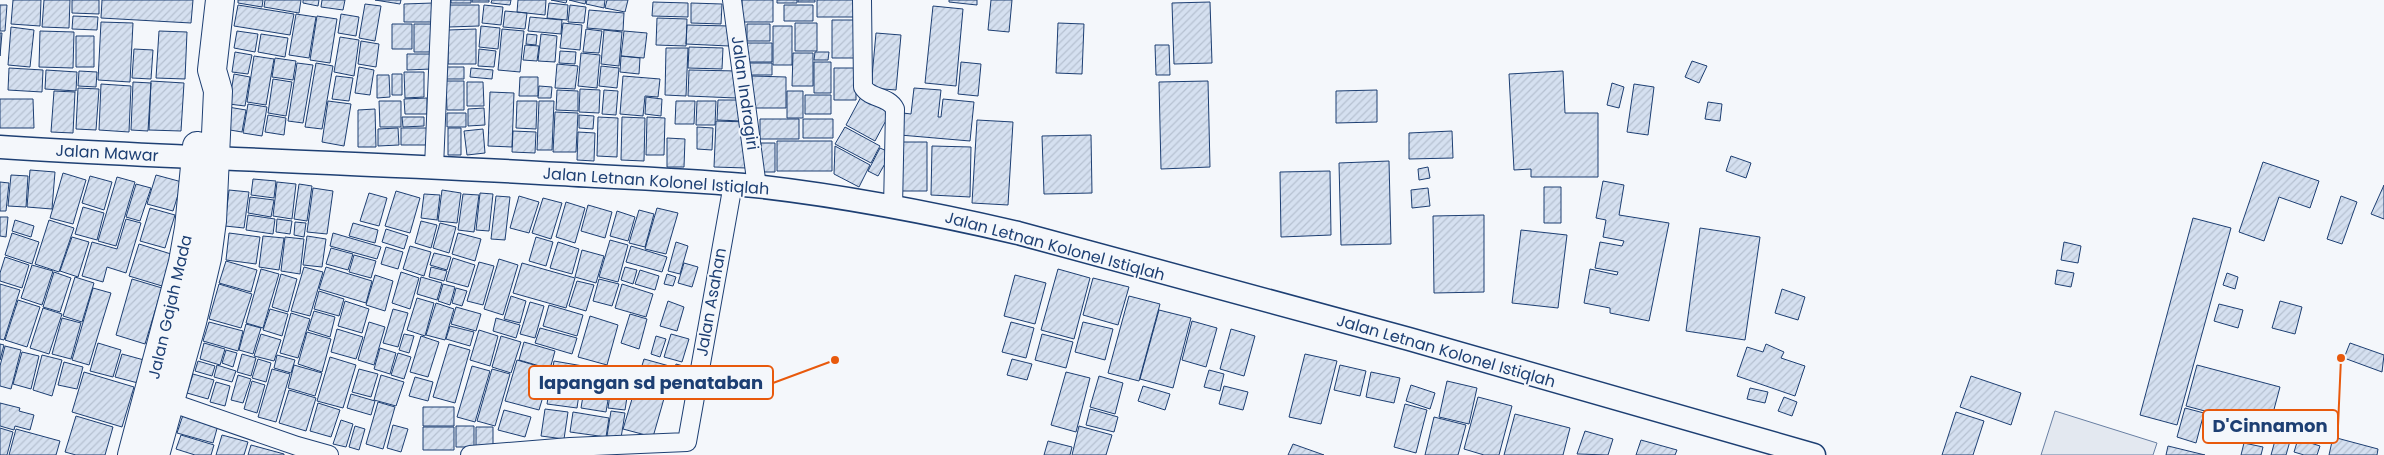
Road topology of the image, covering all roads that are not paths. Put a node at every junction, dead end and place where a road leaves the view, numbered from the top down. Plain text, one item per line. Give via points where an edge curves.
1 (220, 0) edge
2 (440, 0) edge
3 (732, 0) edge
4 (862, 0) edge
5 (0, 147) edge
6 (205, 157) junction
7 (434, 167) junction
8 (733, 184) junction
9 (757, 187) junction
10 (893, 208) junction
11 (160, 399) junction
12 (686, 448) edge
13 (132, 455) edge
14 (155, 455) edge
15 (329, 455) edge
16 (470, 455) edge
17 (1814, 455) edge

1 - 6 highway via 212,70 202,90
2 - 7 street
3 - 9 street, Jalan Indragiri
4 - 10 street via 864,87 891,103 895,109
5 - 6 street, Jalan Mawar
6 - 7 street, Jalan Letnan Kolonel Istiqlah
6 - 11 highway, Jalan Gajah Mada via 189,228
6 - 11 highway via 212,208 202,284
7 - 8 street, Jalan Letnan Kolonel Istiqlah
8 - 9 street, Jalan Letnan Kolonel Istiqlah
8 - 12 street, Jalan Asahan
9 - 10 street, Jalan Letnan Kolonel Istiqlah via 858,200
10 - 17 street, Jalan Letnan Kolonel Istiqlah via 1018,233 1409,339
11 - 13 highway, Jalan Gajah Mada
11 - 14 highway
11 - 15 street
12 - 16 street, Jalan Asahan via 570,447

